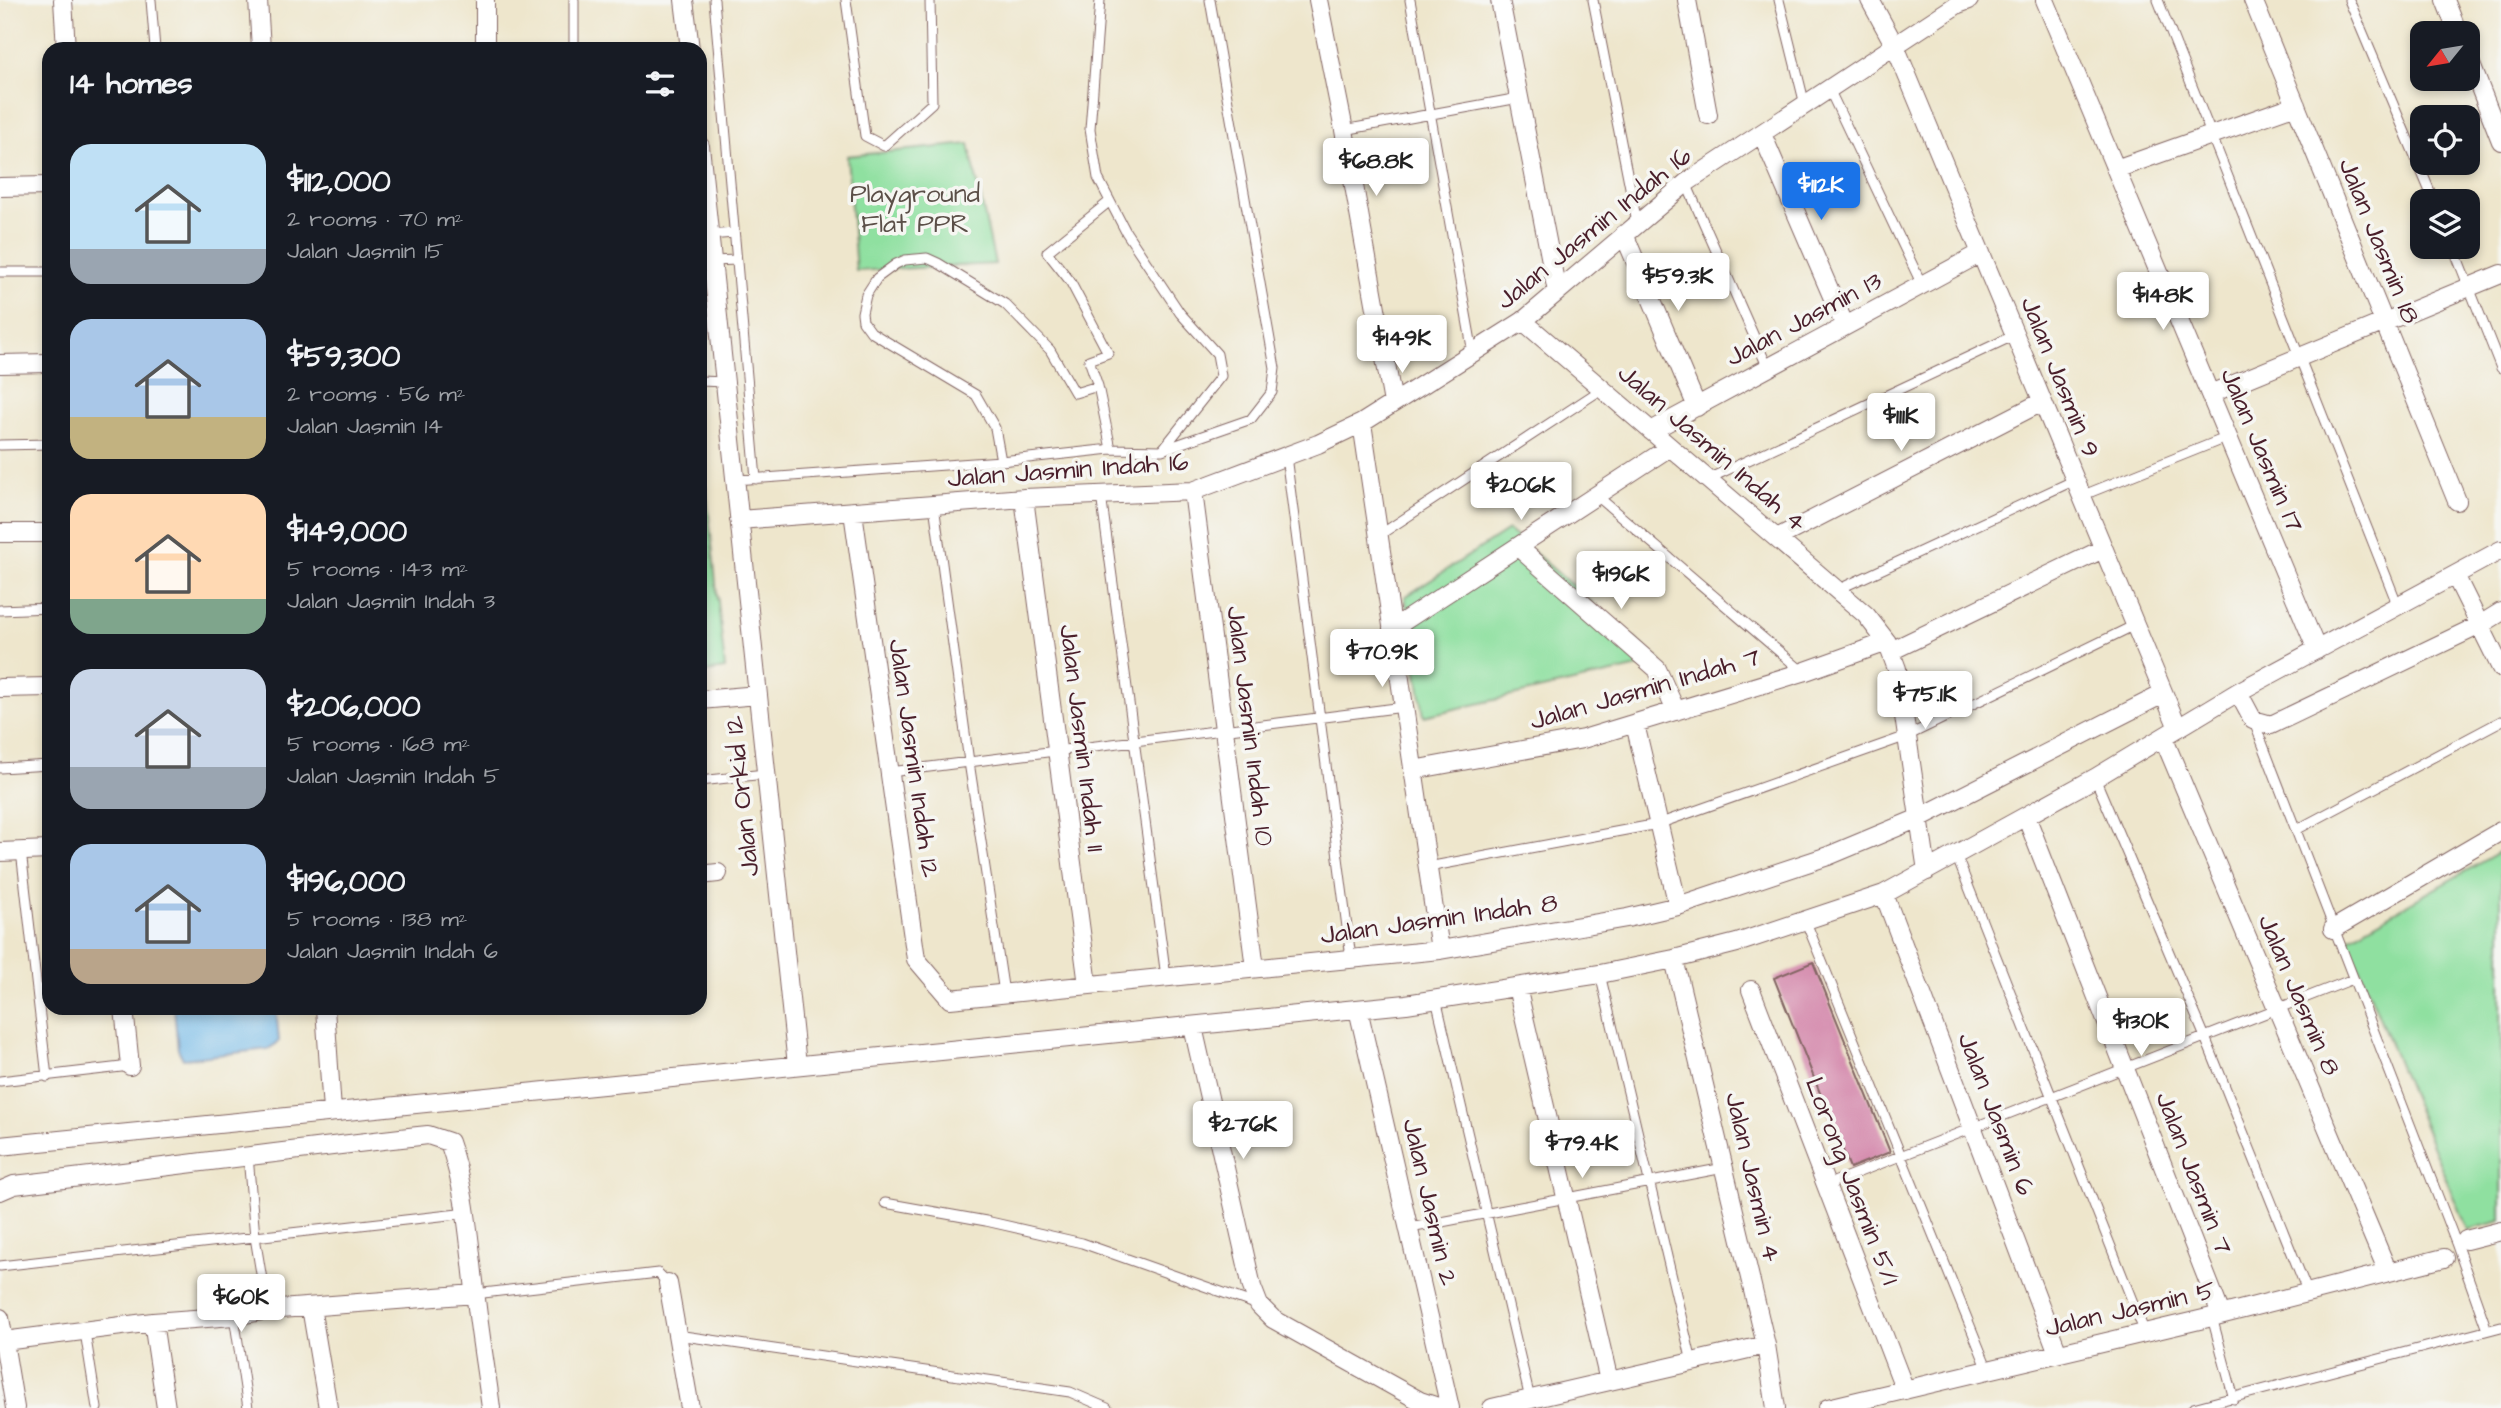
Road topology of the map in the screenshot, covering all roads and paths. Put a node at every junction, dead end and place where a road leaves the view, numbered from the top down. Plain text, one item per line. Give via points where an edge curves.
1 (63, 0) edge
2 (151, 0) edge
3 (258, 0) edge
4 (485, 0) edge
5 (574, 0) edge
6 (684, 0) edge
7 (714, 0) edge
8 (846, 0) edge
9 (930, 0) edge
10 (1100, 0) edge
11 (1210, 0) edge
12 (1318, 0) edge
13 (1410, 0) edge
14 (1500, 0) edge
15 (1593, 0) edge
16 (1687, 0) edge
17 (1779, 0) edge
18 (1870, 0) edge
19 (1969, 0) edge
20 (2045, 0) edge
21 (2158, 0) edge
22 (2253, 0) edge
23 (2349, 0) edge
24 (2445, 0) edge
25 (2453, 21) edge
26 (66, 42) edge
27 (154, 42) edge
28 (261, 42) edge
29 (485, 42) edge
30 (574, 42) edge
31 (689, 42) edge
32 (1895, 46) junction
33 (2480, 88) edge
34 (1829, 89) junction
35 (1519, 98) junction
36 (1805, 105) junction
37 (2296, 105) junction
38 (1430, 114) junction
39 (1709, 115) dead end
40 (1344, 130) junction
41 (1762, 134) junction
42 (2211, 135) junction
43 (2501, 141) edge
44 (2116, 169) junction
45 (1686, 183) junction
46 (42, 186) edge
47 (0, 187) edge
48 (2429, 189) edge
49 (1110, 201) junction
50 (707, 215) edge
51 (1630, 228) junction
52 (734, 233) junction
53 (709, 235) junction
54 (1981, 253) junction
55 (2458, 259) edge
56 (737, 260) junction
57 (712, 261) junction
58 (0, 272) edge
59 (42, 272) edge
60 (2501, 274) edge
61 (1922, 285) junction
62 (2470, 287) junction
63 (1557, 292) junction
64 (708, 297) edge
65 (1523, 321) junction
66 (2384, 322) junction
67 (1845, 327) junction
68 (2015, 335) junction
69 (1473, 354) junction
70 (2301, 357) junction
71 (42, 363) edge
72 (0, 364) edge
73 (1768, 368) junction
74 (2501, 368) edge
75 (707, 381) edge
76 (725, 382) junction
77 (1098, 386) junction
78 (1602, 389) junction
79 (2210, 394) junction
80 (2042, 402) junction
81 (1393, 404) junction
82 (1697, 407) junction
83 (1362, 423) junction
84 (1651, 431) junction
85 (2228, 437) junction
86 (42, 444) edge
87 (0, 445) edge
88 (1670, 447) junction
89 (1111, 449) junction
90 (1162, 450) junction
91 (1286, 456) junction
92 (1001, 461) junction
93 (756, 479) junction
94 (1708, 479) junction
95 (735, 480) junction
96 (2078, 488) junction
97 (1193, 491) junction
98 (1101, 495) junction
99 (1596, 495) junction
100 (1024, 498) junction
101 (2457, 501) dead end
102 (934, 505) junction
103 (853, 512) junction
104 (739, 520) junction
105 (0, 533) edge
106 (42, 533) edge
107 (1378, 536) junction
108 (1777, 538) junction
109 (1518, 547) junction
110 (2103, 549) junction
111 (2501, 550) edge
112 (2455, 575) junction
113 (1837, 590) junction
114 (2398, 606) junction
115 (42, 608) edge
116 (0, 610) edge
117 (2501, 612) edge
118 (2135, 625) junction
119 (2480, 625) junction
120 (1392, 629) junction
121 (1889, 647) junction
122 (2317, 650) junction
123 (2501, 668) edge
124 (1803, 672) junction
125 (42, 687) edge
126 (0, 688) edge
127 (2238, 692) junction
128 (2163, 694) junction
129 (758, 695) junction
130 (707, 699) edge
131 (1404, 707) junction
132 (1676, 711) junction
133 (1320, 718) junction
134 (2253, 720) junction
135 (2501, 721) edge
136 (1634, 724) junction
137 (1224, 729) junction
138 (2170, 733) junction
139 (1906, 736) junction
140 (1136, 741) junction
141 (1057, 751) junction
142 (969, 762) junction
143 (42, 765) edge
144 (0, 768) edge
145 (1413, 770) junction
146 (890, 772) junction
147 (765, 774) junction
148 (2095, 778) junction
149 (707, 780) edge
150 (2026, 816) junction
151 (1919, 818) junction
152 (1658, 824) junction
153 (2295, 830) junction
154 (2501, 831) edge
155 (42, 850) edge
156 (21, 851) junction
157 (0, 852) edge
158 (1956, 855) junction
159 (1428, 867) junction
160 (1927, 871) junction
161 (719, 873) dead end
162 (707, 874) edge
163 (1884, 894) junction
164 (1678, 906) junction
165 (1805, 922) junction
166 (2333, 929) junction
167 (1440, 950) junction
168 (1351, 958) junction
169 (1674, 959) junction
170 (1255, 968) junction
171 (1600, 974) junction
172 (1166, 977) junction
173 (2353, 979) junction
174 (1088, 985) junction
175 (1517, 987) junction
176 (1751, 990) dead end
177 (1004, 993) junction
178 (950, 999) joint
179 (1436, 999) junction
180 (1358, 1009) junction
181 (2277, 1009) junction
182 (125, 1015) edge
183 (325, 1015) edge
184 (1193, 1027) junction
185 (2205, 1037) junction
186 (797, 1065) junction
187 (130, 1066) joint
188 (2125, 1068) junction
189 (47, 1077) junction
190 (0, 1081) edge
191 (2052, 1097) junction
192 (332, 1111) junction
193 (1973, 1127) junction
194 (0, 1146) edge
195 (248, 1154) junction
196 (1900, 1156) junction
197 (1724, 1168) junction
198 (1649, 1182) junction
199 (1826, 1185) junction
200 (0, 1191) edge
201 (1567, 1198) junction
202 (886, 1203) dead end
203 (467, 1213) junction
204 (1487, 1214) junction
205 (1410, 1228) junction
206 (2501, 1231) edge
207 (255, 1237) junction
208 (2466, 1240) dead end
209 (2444, 1258) dead end
210 (0, 1266) edge
211 (2388, 1272) junction
212 (668, 1283) joint
213 (2308, 1293) junction
214 (475, 1294) junction
215 (1259, 1306) junction
216 (311, 1307) junction
217 (267, 1310) junction
218 (234, 1316) junction
219 (2217, 1316) junction
220 (0, 1318) edge
221 (153, 1322) junction
222 (2501, 1327) edge
223 (2487, 1330) junction
224 (85, 1332) junction
225 (2144, 1333) junction
226 (677, 1335) junction
227 (4, 1341) junction
228 (1766, 1345) junction
229 (2059, 1353) junction
230 (1692, 1362) junction
231 (1988, 1370) junction
232 (1609, 1381) junction
233 (1905, 1390) junction
234 (1530, 1399) junction
235 (2234, 1399) junction
236 (15, 1408) edge
237 (97, 1408) edge
238 (166, 1408) edge
239 (248, 1408) edge
240 (328, 1408) edge
241 (491, 1408) edge
242 (690, 1408) edge
243 (1107, 1408) edge
244 (1441, 1408) edge
245 (1450, 1408) edge
246 (1492, 1408) edge
247 (1776, 1408) edge
248 (1828, 1408) edge
249 (2193, 1408) edge

1 - 26 street
2 - 27 lane
3 - 28 street
4 - 29 street
5 - 30 lane
6 - 31 street
7 - 52 lane
8 - 9 lane via 864,136 884,146 932,103
10 - 49 lane via 1090,129 1098,178
11 - 90 lane via 1275,368 1272,393 1251,419
12 - 40 street
13 - 38 lane
14 - 35 street
15 - 51 lane
16 - 39 street
17 - 36 lane
18 - 32 street, Jalan Jasmin 9
19 - 32 street, Jalan Jasmin Indah 16
20 - 44 street, Jalan Jasmin 17
21 - 42 lane
22 - 37 street, Jalan Jasmin 18
23 - 48 lane
24 - 25 street
32 - 34 street, Jalan Jasmin Indah 16
32 - 54 street, Jalan Jasmin 9
33 - 43 street
34 - 36 street, Jalan Jasmin Indah 16
34 - 61 lane
35 - 38 lane
35 - 63 street
36 - 41 street, Jalan Jasmin Indah 16
37 - 42 street
37 - 66 street, Jalan Jasmin 18
38 - 40 lane
38 - 69 lane
40 - 81 street
41 - 45 street, Jalan Jasmin Indah 16
41 - 67 street
42 - 44 street
42 - 70 lane
44 - 79 street, Jalan Jasmin 17
45 - 51 street, Jalan Jasmin Indah 16
45 - 73 lane
46 - 47 street
49 - 77 lane via 1047,252 1070,281 1108,353 1089,360
49 - 90 lane via 1181,313 1217,354 1221,376
50 - 53 street, Jalan Orkid 12
51 - 63 street, Jalan Jasmin Indah 16
51 - 82 street
52 - 53 lane
52 - 56 lane
53 - 57 street, Jalan Orkid 12
54 - 61 street, Jalan Jasmin 13
54 - 68 street, Jalan Jasmin 9
55 - 62 lane
56 - 57 lane
56 - 93 lane
57 - 64 street, Jalan Orkid 12
58 - 59 lane
60 - 62 street
61 - 67 street, Jalan Jasmin 13
62 - 66 street
62 - 74 lane
63 - 65 street, Jalan Jasmin Indah 16
64 - 76 street, Jalan Orkid 12
65 - 69 street, Jalan Jasmin Indah 16
65 - 78 street, Jalan Jasmin Indah 4
66 - 70 street
66 - 101 street, Jalan Jasmin 18
67 - 73 street, Jalan Jasmin 13
68 - 80 street, Jalan Jasmin 9
68 - 94 lane
69 - 81 street, Jalan Jasmin Indah 16
70 - 79 street
70 - 114 lane
71 - 72 street
73 - 82 street, Jalan Jasmin 13
75 - 76 lane
76 - 95 street, Jalan Orkid 12
77 - 89 lane
77 - 92 lane via 1075,393 1050,351 1006,304 938,263 927,258 905,260 877,278 866,295 862,313 866,326 976,395 995,428
78 - 84 street, Jalan Jasmin Indah 4
78 - 107 lane
79 - 85 street, Jalan Jasmin 17
80 - 96 street, Jalan Jasmin 9
80 - 108 street
81 - 83 street, Jalan Jasmin Indah 16
82 - 84 street, Jalan Jasmin 13
83 - 91 street, Jalan Jasmin Indah 16
83 - 107 street
84 - 88 street, Jalan Jasmin Indah 4
85 - 96 lane
85 - 122 street, Jalan Jasmin 17
86 - 87 lane
88 - 94 street, Jalan Jasmin Indah 4
88 - 99 street
89 - 90 lane
89 - 92 lane
91 - 97 street, Jalan Jasmin Indah 16
91 - 133 lane
92 - 93 lane
93 - 95 lane
94 - 108 street, Jalan Jasmin Indah 4
95 - 104 street, Jalan Orkid 12
96 - 110 street, Jalan Jasmin 9
96 - 113 lane
97 - 98 street, Jalan Jasmin Indah 16
97 - 137 street, Jalan Jasmin Indah 10
98 - 100 street, Jalan Jasmin Indah 16
98 - 140 lane
99 - 109 street
99 - 124 lane
100 - 102 street, Jalan Jasmin Indah 16
100 - 141 street, Jalan Jasmin Indah 11
102 - 103 street, Jalan Jasmin Indah 16
102 - 142 lane
103 - 104 street, Jalan Jasmin Indah 16
103 - 146 street, Jalan Jasmin Indah 12
104 - 129 street, Jalan Orkid 12
105 - 106 street
107 - 120 street
108 - 113 street, Jalan Jasmin Indah 4
109 - 120 street
109 - 132 street via 1657,669
110 - 118 street, Jalan Jasmin 9
110 - 121 street, Jalan Jasmin Indah 7
111 - 112 street
112 - 114 street
112 - 119 street
113 - 121 street, Jalan Jasmin Indah 4 via 1866,615
114 - 122 street
115 - 116 lane
117 - 119 street
118 - 128 street, Jalan Jasmin 9
118 - 139 lane
119 - 123 street
119 - 134 street via 2271,725
120 - 131 street
121 - 124 street, Jalan Jasmin Indah 7
121 - 139 street via 1897,669
122 - 127 street
124 - 132 street, Jalan Jasmin Indah 7
125 - 126 street
127 - 134 street
127 - 138 street
128 - 138 street, Jalan Jasmin 9
128 - 151 street, Jalan Jasmin Indah 8
129 - 130 street
129 - 147 street, Jalan Orkid 12
131 - 133 lane
131 - 145 street
132 - 136 street, Jalan Jasmin Indah 7
133 - 137 lane
133 - 168 lane
134 - 153 lane
135 - 153 lane
136 - 145 street, Jalan Jasmin Indah 7 via 1583,739
136 - 152 street
137 - 140 lane
137 - 170 street, Jalan Jasmin Indah 10
138 - 148 street
138 - 181 street, Jalan Jasmin 8
139 - 151 street
139 - 152 lane
140 - 141 lane
140 - 172 lane
141 - 142 lane
141 - 174 street, Jalan Jasmin Indah 11
142 - 146 lane
142 - 177 lane
143 - 144 lane
145 - 159 street
146 - 178 street, Jalan Jasmin Indah 12 via 916,959
147 - 149 lane
147 - 186 street, Jalan Orkid 12
148 - 150 street
148 - 185 lane
150 - 158 street
150 - 188 street, Jalan Jasmin 7
151 - 160 street
151 - 164 street, Jalan Jasmin Indah 8 via 1828,856
152 - 159 lane
152 - 164 street
153 - 166 lane
154 - 166 street
155 - 156 street
156 - 157 street
156 - 189 lane
158 - 160 street
158 - 191 lane
159 - 167 street
160 - 163 street
161 - 162 street
163 - 165 street
163 - 193 street, Jalan Jasmin 6
164 - 167 street, Jalan Jasmin Indah 8
165 - 169 street
165 - 196 lane
166 - 173 lane
167 - 168 street, Jalan Jasmin Indah 8
168 - 170 street, Jalan Jasmin Indah 8
169 - 171 street
169 - 197 street, Jalan Jasmin 4
170 - 172 street, Jalan Jasmin Indah 8
171 - 175 street
171 - 198 lane
172 - 174 street, Jalan Jasmin Indah 8
173 - 181 lane
173 - 223 lane
174 - 177 street, Jalan Jasmin Indah 8
175 - 179 street
175 - 201 street
176 - 199 street, Lorong Jasmin 5/1
177 - 178 street, Jalan Jasmin Indah 8
179 - 180 street
179 - 204 lane
180 - 184 street
180 - 205 street, Jalan Jasmin 2
181 - 185 lane
181 - 211 street, Jalan Jasmin 8
182 - 187 street
183 - 192 street
184 - 186 street
184 - 215 street
185 - 188 lane
185 - 213 lane
186 - 192 street
187 - 189 lane
188 - 191 lane
188 - 219 street, Jalan Jasmin 7
189 - 190 lane
191 - 193 lane
191 - 225 lane
192 - 194 street
193 - 196 lane
193 - 229 street, Jalan Jasmin 6
195 - 200 street via 14,1185
195 - 203 street via 428,1135 449,1142
195 - 207 lane
196 - 199 lane
196 - 231 lane
197 - 198 lane
197 - 228 street, Jalan Jasmin 4
198 - 201 lane
198 - 230 lane
199 - 233 street, Lorong Jasmin 5/1
201 - 204 lane
201 - 232 street
202 - 215 lane via 1082,1242
203 - 207 lane
203 - 214 street
204 - 205 lane
204 - 234 lane
205 - 245 street, Jalan Jasmin 2
206 - 208 street
207 - 210 lane
207 - 217 lane
209 - 211 street, Jalan Jasmin 5
211 - 213 street, Jalan Jasmin 5
212 - 214 lane via 658,1273
212 - 226 street
213 - 219 street, Jalan Jasmin 5
214 - 216 street
214 - 241 street
215 - 244 street via 1273,1319 1420,1401
216 - 217 street
216 - 240 street
217 - 218 street
218 - 221 street
218 - 239 lane
219 - 225 street, Jalan Jasmin 5
219 - 235 lane
220 - 227 street
221 - 224 street
221 - 238 street
222 - 223 lane
223 - 235 lane
224 - 227 street
224 - 237 lane
225 - 229 street, Jalan Jasmin 5
226 - 242 street
226 - 243 lane via 1070,1392
227 - 236 street
228 - 230 street
228 - 247 street, Jalan Jasmin 4
229 - 231 street, Jalan Jasmin 5
230 - 232 street
231 - 233 street, Jalan Jasmin 5
232 - 234 street
233 - 248 street, Jalan Jasmin 5
234 - 246 street
235 - 249 lane

